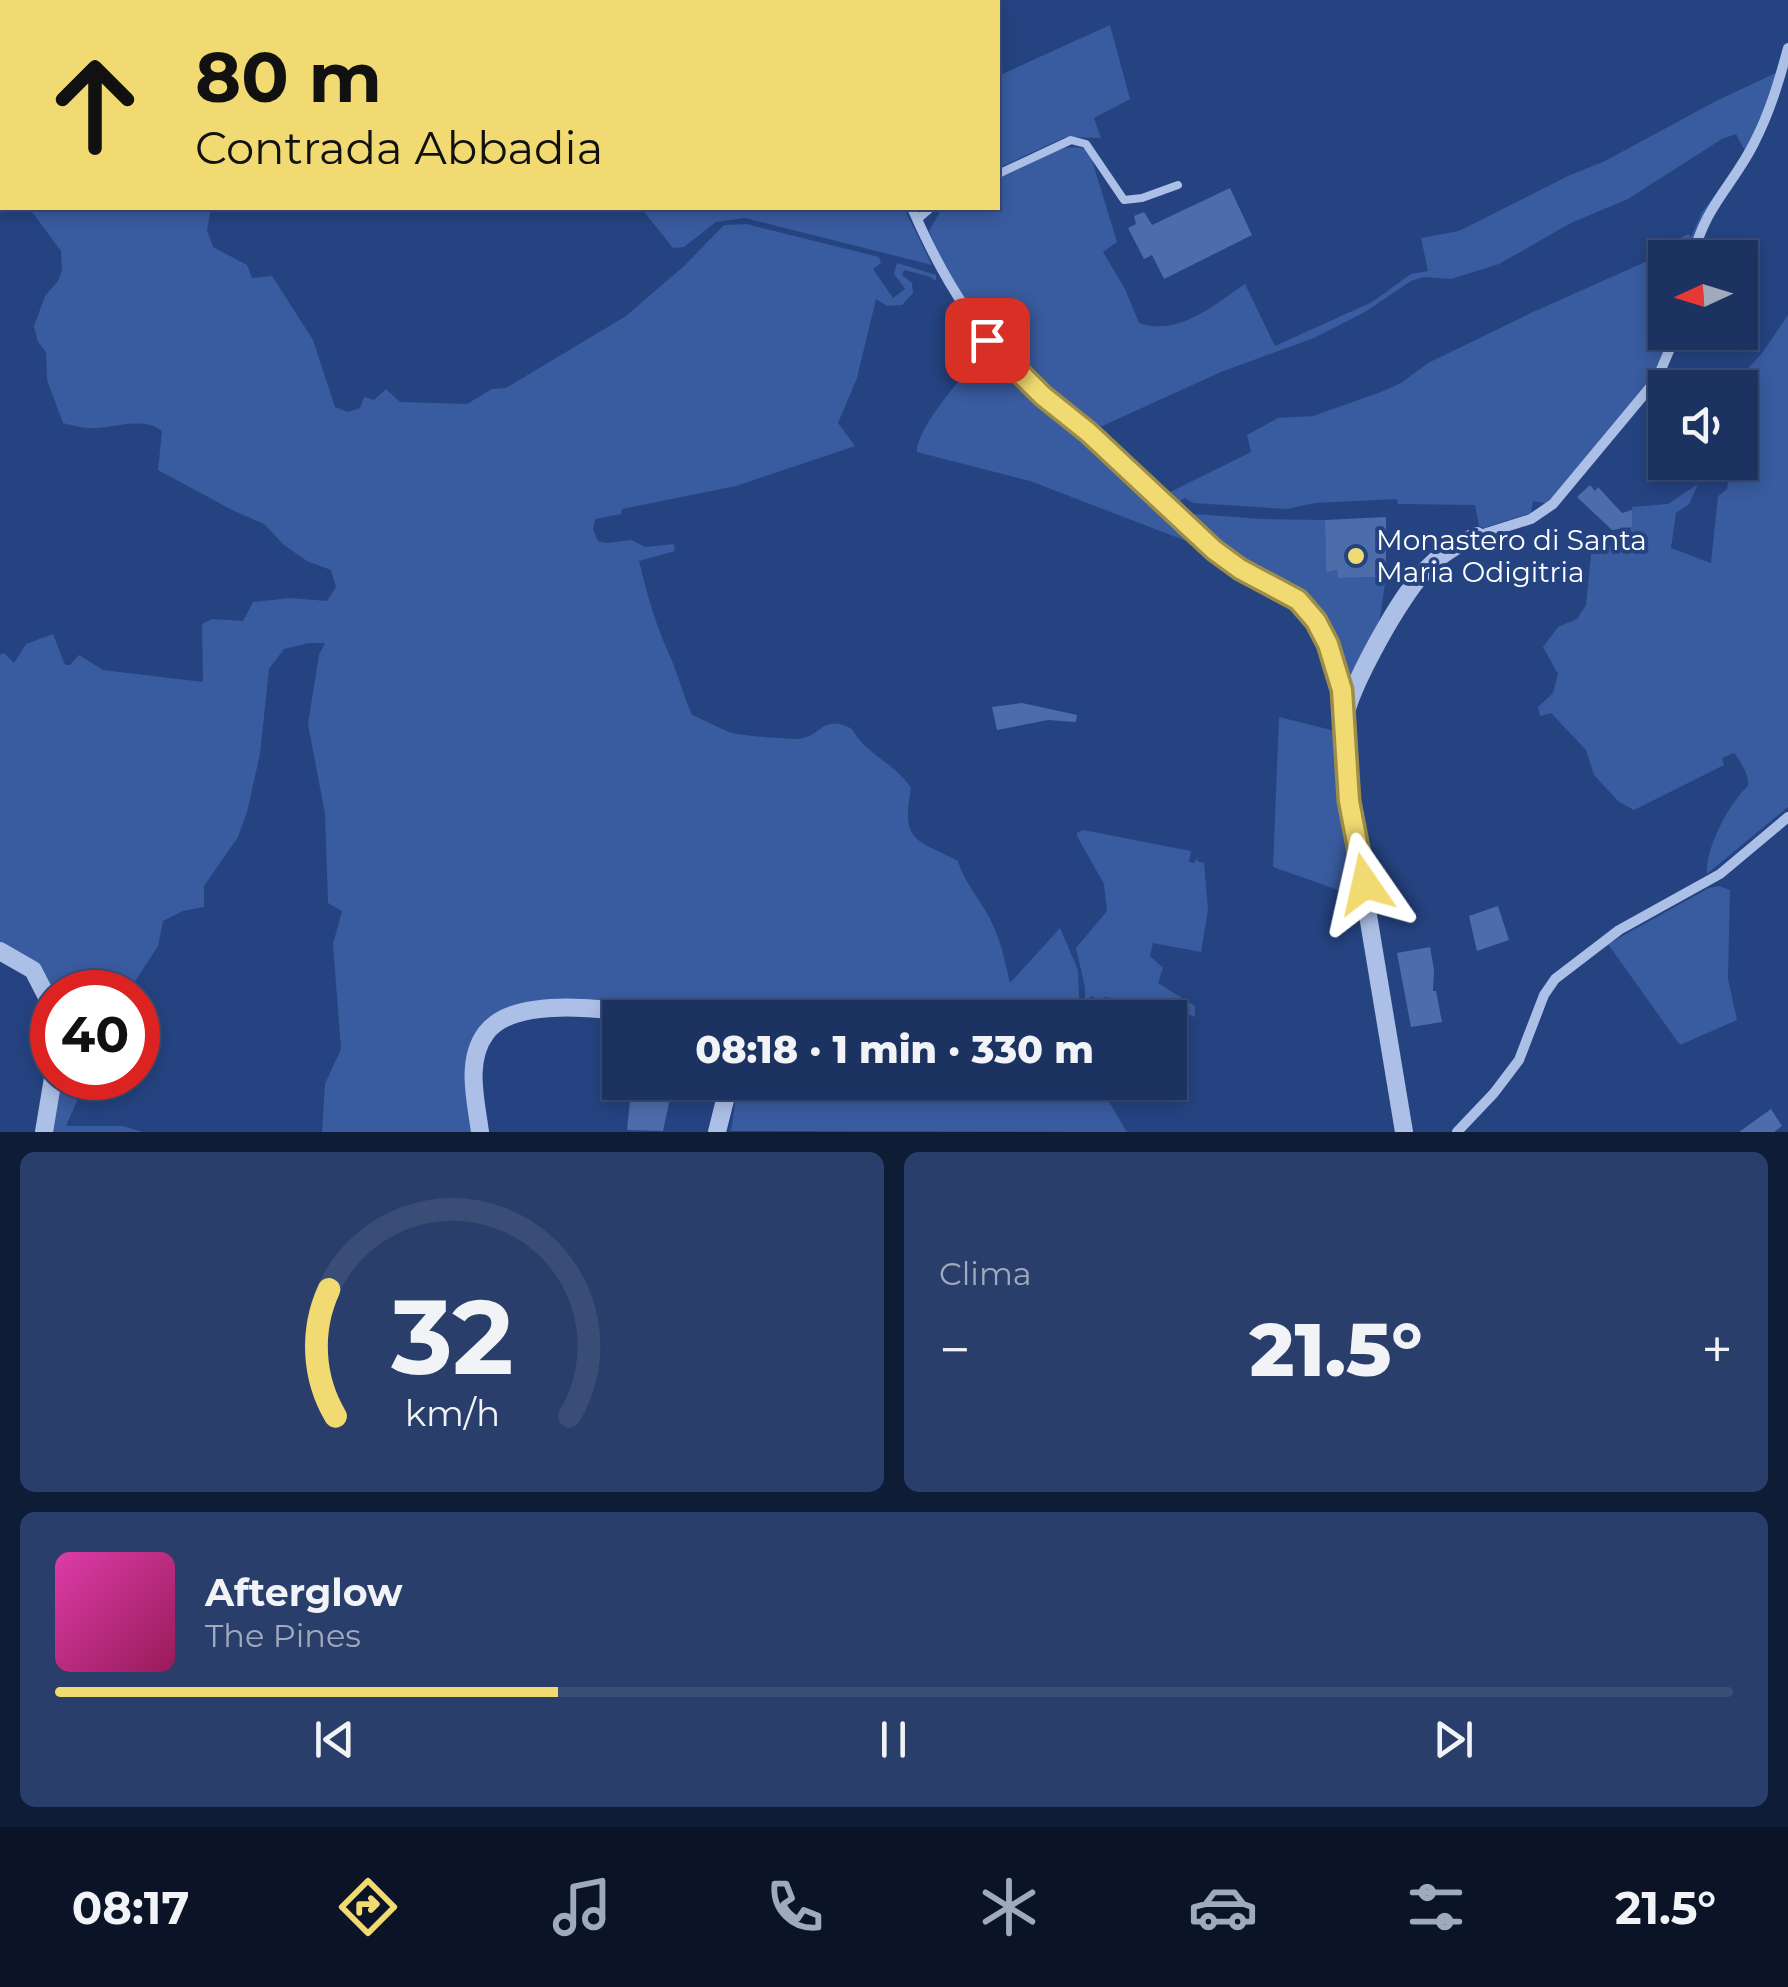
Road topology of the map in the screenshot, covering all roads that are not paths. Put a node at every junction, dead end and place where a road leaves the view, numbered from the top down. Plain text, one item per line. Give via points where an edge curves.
1 (1788, 48) edge
2 (1000, 173) edge
3 (1178, 185) dead end
4 (913, 210) edge
5 (929, 210) edge
6 (917, 220) junction
7 (1696, 240) edge
8 (1669, 350) edge
9 (1476, 536) joint
10 (1344, 718) junction
11 (1788, 818) edge
12 (0, 951) edge
13 (33, 970) edge
14 (602, 1013) edge
15 (49, 1100) edge
16 (725, 1100) edge
17 (44, 1132) edge
18 (480, 1132) edge
19 (717, 1132) edge
20 (1404, 1132) edge
21 (1457, 1132) edge

1 - 7 street via 1753,146
2 - 3 lane via 1071,140 1086,144 1124,200
4 - 6 street
5 - 6 lane
6 - 10 street via 954,294 1029,382 1214,550 1298,600 1316,621 1336,668
8 - 9 street via 1657,379 1553,504 1531,519
9 - 10 street via 1426,569 1401,603
10 - 20 street via 1349,801
11 - 21 street via 1720,874 1619,930 1555,980 1519,1060
12 - 13 street
14 - 18 street via 522,1010 485,1034 473,1077
15 - 17 street
16 - 19 street

